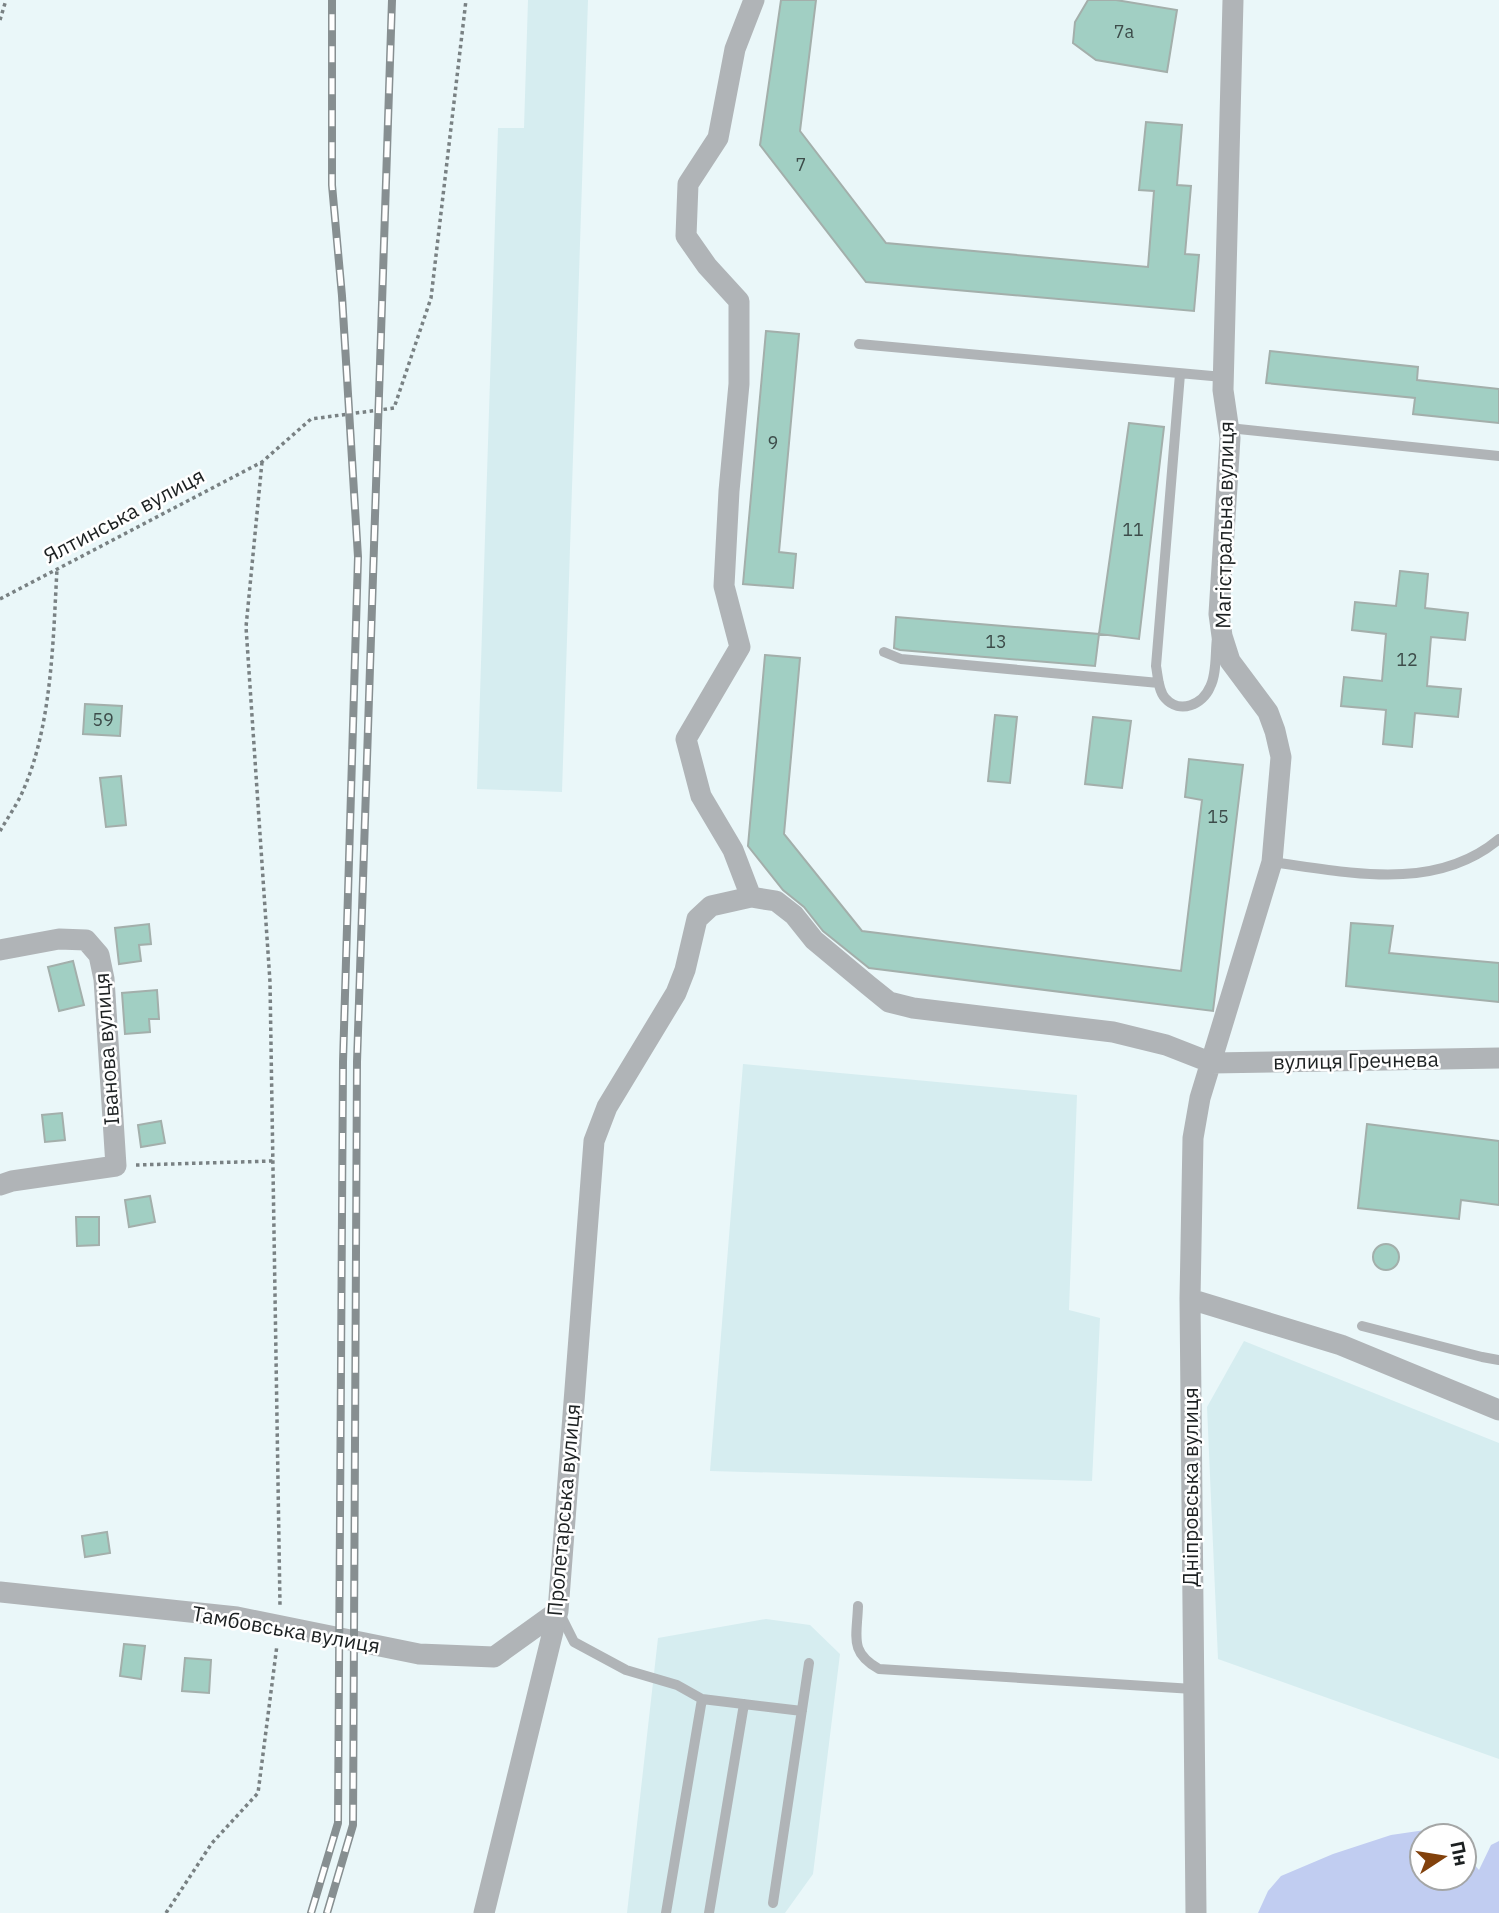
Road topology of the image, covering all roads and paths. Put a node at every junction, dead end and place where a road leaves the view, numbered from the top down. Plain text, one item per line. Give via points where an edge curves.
1 (6, 0) edge
2 (466, 0) edge
3 (754, 0) edge
4 (1233, 0) edge
5 (0, 20) edge
6 (859, 344) dead end
7 (1180, 374) junction
8 (1223, 377) junction
9 (1229, 428) junction
10 (1499, 456) edge
11 (262, 462) junction
12 (57, 569) junction
13 (0, 599) edge
14 (1219, 614) junction
15 (884, 652) dead end
16 (1158, 683) junction
17 (0, 831) edge
18 (1499, 839) edge
19 (1272, 862) junction
20 (751, 897) junction
21 (0, 950) edge
22 (1499, 1058) edge
23 (1212, 1063) junction
24 (273, 1161) junction
25 (116, 1166) junction
26 (0, 1185) edge
27 (1190, 1299) junction
28 (1362, 1326) dead end
29 (1499, 1360) edge
30 (1499, 1410) edge
31 (0, 1592) edge
32 (858, 1606) dead end
33 (558, 1611) junction
34 (280, 1626) junction
35 (808, 1663) dead end
36 (1193, 1689) junction
37 (702, 1699) junction
38 (744, 1704) junction
39 (802, 1711) junction
40 (773, 1903) dead end
41 (166, 1913) edge
42 (484, 1913) edge
43 (666, 1913) edge
44 (709, 1913) edge
45 (1196, 1913) edge

1 - 5 path
2 - 11 path, Ялтинська вулиця via 431,298 394,408 311,419
3 - 20 street via 735,49 718,138 688,184 686,236 739,301 724,586 740,647 686,739 701,796 733,850
4 - 8 street, Магістральна вулиця
6 - 7 lane
7 - 8 lane
7 - 16 lane
8 - 9 street, Магістральна вулиця
9 - 10 lane
9 - 14 street, Магістральна вулиця
11 - 12 path, Ялтинська вулиця
11 - 24 path via 246,627 270,982
12 - 13 path, Ялтинська вулиця
12 - 17 path via 52,660 41,732 22,793
14 - 16 lane via 1212,684 1204,698 1194,706 1178,706 1165,698
14 - 19 street, Магістральна вулиця via 1230,661 1268,712 1276,731 1281,757
15 - 16 lane via 901,659
18 - 19 lane via 1450,866 1398,875
19 - 23 street, Магістральна вулиця
20 - 23 street via 776,901 814,940 889,1002 1114,1032
20 - 33 street, Пролетарська вулиця via 711,906 697,919 676,993 607,1107 594,1141
21 - 25 street, Іванова вулиця via 59,939 86,940 99,955
22 - 23 street, вулиця Гречнева
23 - 27 street, Дніпровська вулиця via 1193,1138
24 - 25 path
24 - 34 path
25 - 26 street
27 - 30 street via 1341,1345
27 - 36 street, Дніпровська вулиця
28 - 29 lane
31 - 34 street, Тамбовська вулиця via 237,1617
32 - 36 lane via 858,1653 879,1669
33 - 34 street, Тамбовська вулиця via 494,1657 419,1654
33 - 37 lane via 574,1642 626,1670 677,1685
33 - 42 street, Пролетарська вулиця
34 - 41 path via 258,1793 212,1843
35 - 39 lane
36 - 45 street, Дніпровська вулиця
37 - 38 lane
37 - 43 lane
38 - 39 lane
38 - 44 lane
39 - 40 lane

